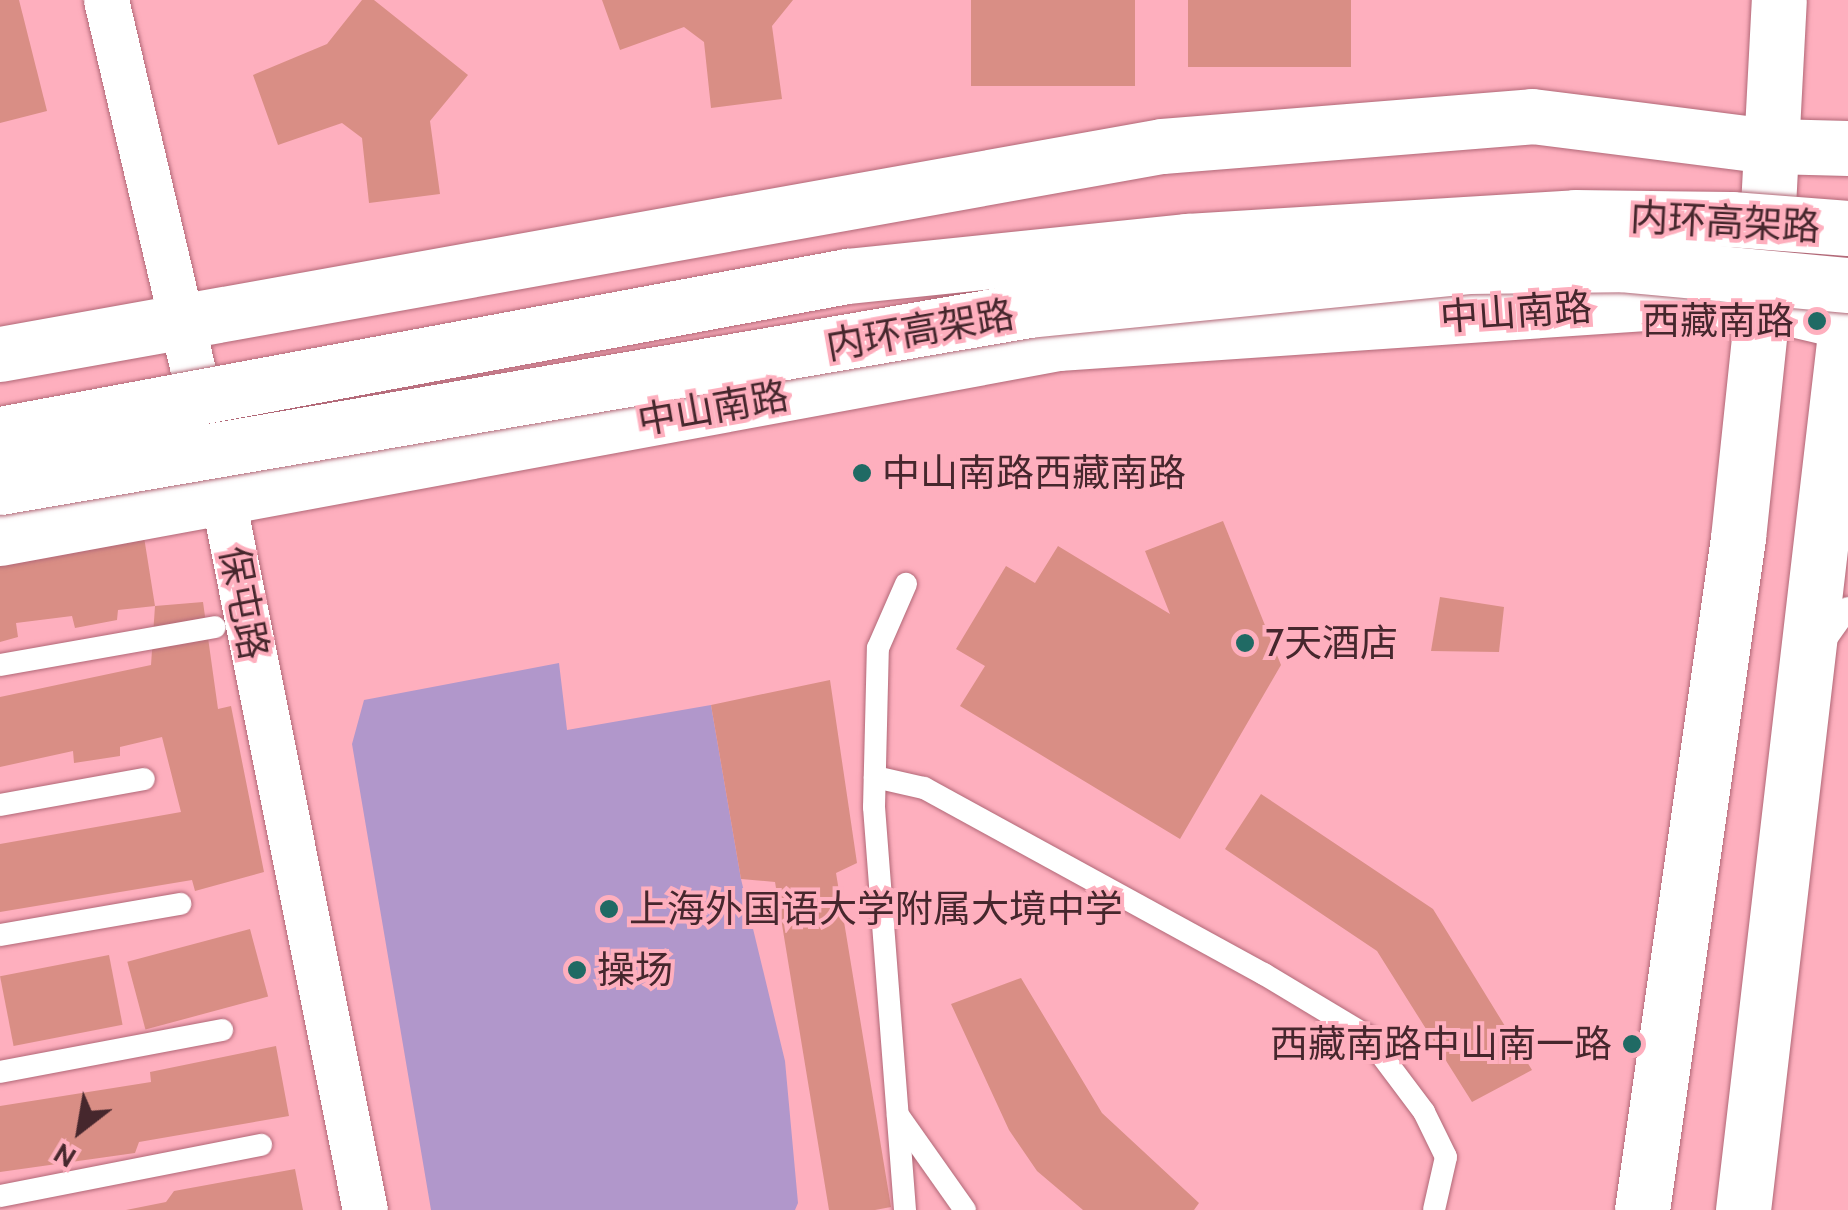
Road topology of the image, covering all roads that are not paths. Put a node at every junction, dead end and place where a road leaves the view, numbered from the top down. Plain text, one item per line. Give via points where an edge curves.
1 (106, 0) edge
2 (1779, 0) edge
3 (1771, 146) junction
4 (1848, 148) edge
5 (1848, 228) edge
6 (1848, 285) edge
7 (1763, 302) junction
8 (1848, 308) edge
9 (180, 322) junction
10 (1848, 322) edge
11 (0, 354) edge
12 (0, 434) edge
13 (0, 487) edge
14 (222, 494) junction
15 (0, 538) edge
16 (906, 584) dead end
17 (1848, 608) edge
18 (214, 627) dead end
19 (1810, 659) junction
20 (0, 666) edge
21 (875, 777) junction
22 (144, 778) dead end
23 (0, 805) edge
24 (180, 904) dead end
25 (0, 935) edge
26 (222, 1030) dead end
27 (0, 1072) edge
28 (898, 1114) junction
29 (261, 1145) dead end
30 (0, 1196) edge
31 (364, 1210) edge
32 (905, 1210) edge
33 (965, 1210) edge
34 (1434, 1210) edge
35 (1642, 1210) edge
36 (1743, 1210) edge

1 - 9 street, 保屯路
2 - 3 main road
3 - 4 main road
3 - 7 main road
3 - 9 main road via 1532,116 1162,146
5 - 12 main road, 内环高架路, bridge via 1575,217 1187,241 847,276
6 - 13 main road, 内环高架路, bridge via 1621,264 1468,266 1028,310
7 - 10 main road, 中山南路
7 - 14 main road, 中山南路 via 1645,303 1058,343
7 - 35 main road via 1738,538
8 - 10 main road
9 - 11 main road
9 - 14 street, 保屯路
10 - 19 main road
14 - 15 main road, 中山南路
14 - 31 street, 保屯路
16 - 21 lane via 878,648
17 - 19 lane
18 - 20 lane
19 - 36 main road
21 - 28 lane
21 - 34 lane via 924,788 1367,1036 1424,1112 1446,1157
22 - 23 lane
24 - 25 lane
26 - 27 lane
28 - 32 lane
28 - 33 lane
29 - 30 lane

